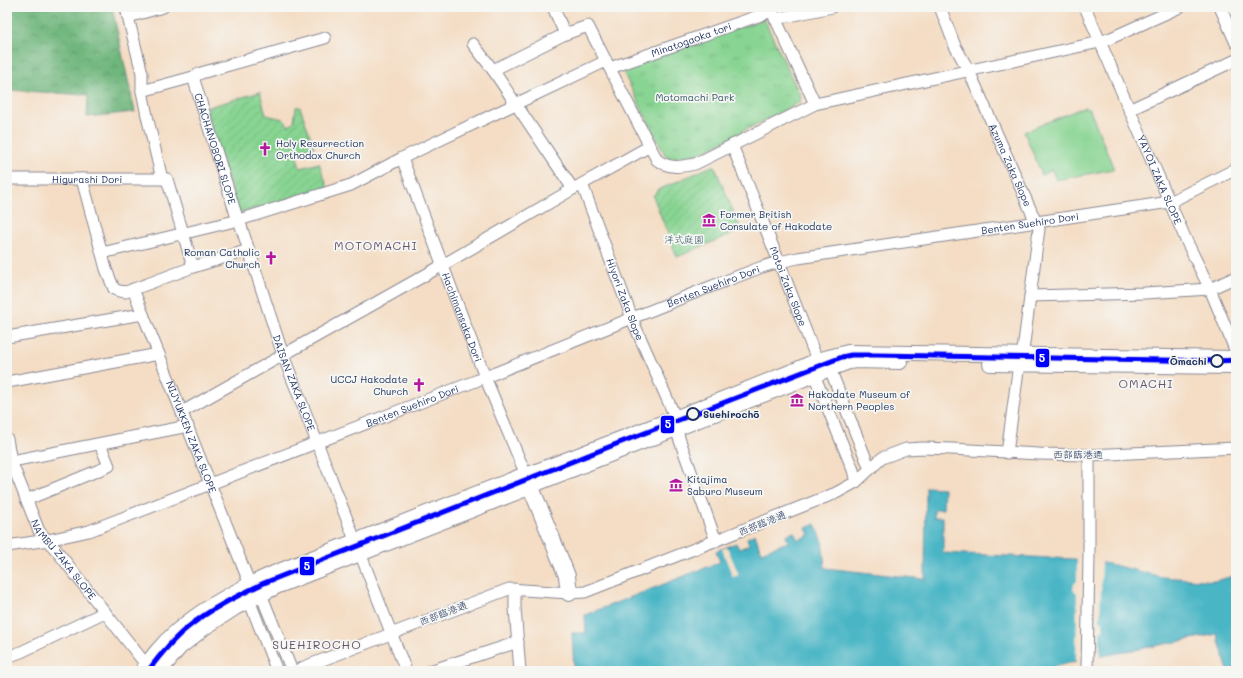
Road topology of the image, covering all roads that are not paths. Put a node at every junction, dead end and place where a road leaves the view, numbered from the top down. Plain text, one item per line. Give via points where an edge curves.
1 (163, 7) edge
2 (553, 7) edge
3 (832, 7) edge
4 (940, 7) edge
5 (1085, 7) edge
6 (1180, 7) edge
7 (1220, 7) edge
8 (127, 12) edge
9 (772, 12) edge
10 (565, 34) junction
11 (325, 38) dead end
12 (1100, 42) junction
13 (473, 44) dead end
14 (1236, 44) edge
15 (1236, 60) edge
16 (608, 64) junction
17 (493, 70) junction
18 (969, 71) junction
19 (194, 77) junction
20 (142, 91) junction
21 (515, 104) junction
22 (815, 104) junction
23 (1129, 110) junction
24 (732, 145) junction
25 (650, 146) junction
26 (402, 158) junction
27 (1236, 169) edge
28 (7, 179) edge
29 (82, 179) junction
30 (165, 179) junction
31 (577, 187) junction
32 (1170, 202) junction
33 (238, 220) junction
34 (1036, 222) junction
35 (184, 234) junction
36 (249, 250) junction
37 (102, 253) junction
38 (779, 262) junction
39 (444, 264) junction
40 (192, 267) junction
41 (1236, 277) edge
42 (133, 289) junction
43 (1210, 289) junction
44 (1030, 296) junction
45 (142, 314) junction
46 (632, 318) junction
47 (7, 337) edge
48 (1236, 352) edge
49 (159, 354) junction
50 (283, 355) junction
51 (1236, 358) edge
52 (1021, 359) junction
53 (817, 360) junction
54 (1236, 367) edge
55 (830, 369) junction
56 (815, 374) junction
57 (485, 377) junction
58 (7, 382) edge
59 (182, 412) junction
60 (675, 419) junction
61 (188, 426) junction
62 (7, 439) edge
63 (317, 442) junction
64 (100, 444) junction
65 (1236, 448) edge
66 (1007, 453) junction
67 (1089, 455) junction
68 (9, 461) edge
69 (870, 469) junction
70 (528, 481) junction
71 (856, 482) junction
72 (211, 484) junction
73 (26, 500) junction
74 (48, 540) junction
75 (716, 540) junction
76 (7, 546) edge
77 (358, 548) junction
78 (515, 589) junction
79 (253, 593) junction
80 (570, 593) junction
81 (105, 612) junction
82 (392, 632) junction
83 (518, 642) junction
84 (7, 657) edge
85 (1088, 665) dead end
86 (150, 669) edge
87 (277, 671) edge
88 (292, 671) edge
89 (296, 671) edge
90 (406, 671) edge
91 (430, 671) edge
92 (520, 671) edge

1 - 8 street
2 - 10 street
3 - 9 street, Minatogaoka tori
4 - 18 street, Azuma Zaka Slope via 955,46
5 - 12 street, YAYOI ZAKA SLOPE
6 - 12 street
7 - 14 street
8 - 20 street via 142,74
9 - 16 street, Minatogaoka tori
9 - 22 street
10 - 16 street via 588,26
10 - 17 street
11 - 19 street
12 - 18 street
12 - 23 street, YAYOI ZAKA SLOPE
13 - 17 street, Hiyori Zaka Slope
15 - 23 street
16 - 21 street, Minatogaoka tori
16 - 25 street
17 - 21 street, Hiyori Zaka Slope
18 - 22 street
18 - 34 street, Azuma Zaka Slope
19 - 20 street
19 - 33 street, CHACHANOBORI SLOPE
20 - 30 street
21 - 26 street, Minatogaoka tori
21 - 31 street, Hiyori Zaka Slope
22 - 24 street
23 - 32 street, YAYOI ZAKA SLOPE
24 - 25 street via 695,164 682,166 664,164 658,160
24 - 38 street, Motoi Zaka Slope
25 - 31 street
26 - 33 street, Minatogaoka tori via 351,185
26 - 39 street, Hachimansaka Dori
27 - 32 street, Benten Suehiro Dori
28 - 29 street, Higurashi Dori
29 - 30 street, Higurashi Dori
29 - 37 street
30 - 35 street
31 - 39 street
31 - 46 street, Hiyori Zaka Slope
32 - 34 street, Benten Suehiro Dori
32 - 43 street, YAYOI ZAKA SLOPE
33 - 35 street, Minatogaoka tori
33 - 36 street, DAISAN ZAKA SLOPE
34 - 38 street, Benten Suehiro Dori
34 - 44 street, Azuma Zaka Slope via 1038,229
35 - 37 street, Minatogaoka tori
35 - 40 street
36 - 40 street
36 - 50 street, DAISAN ZAKA SLOPE
37 - 42 street via 114,288 126,292
38 - 46 street, Benten Suehiro Dori
38 - 53 street, Motoi Zaka Slope
39 - 50 street
39 - 57 street, Hachimansaka Dori
40 - 42 street
41 - 43 street
42 - 45 street, NIJYUKKEN ZAKA SLOPE
43 - 44 street
43 - 48 street, YAYOI ZAKA SLOPE
44 - 52 street, Azuma Zaka Slope
45 - 47 street
45 - 49 street, NIJYUKKEN ZAKA SLOPE
46 - 57 street, Benten Suehiro Dori
46 - 60 street, Hiyori Zaka Slope
49 - 58 street
49 - 59 street, NIJYUKKEN ZAKA SLOPE
50 - 59 street
50 - 63 street, DAISAN ZAKA SLOPE
51 - 52 main road
52 - 53 main road via 854,351
52 - 54 main road
52 - 55 main road via 856,361
52 - 66 street, Azuma Zaka Slope
53 - 55 street
53 - 56 street
53 - 60 main road
55 - 56 main road
55 - 69 street
56 - 60 main road
56 - 71 street
57 - 63 street, Benten Suehiro Dori
57 - 70 street, Hachimansaka Dori
59 - 61 street, NIJYUKKEN ZAKA SLOPE
60 - 70 main road via 594,461
60 - 75 street, Hiyori Zaka Slope
61 - 64 street
61 - 72 street, NIJYUKKEN ZAKA SLOPE
62 - 68 street, NAMBU ZAKA SLOPE
63 - 72 street, Benten Suehiro Dori
63 - 77 street, DAISAN ZAKA SLOPE
64 - 68 street
64 - 73 street via 109,466
65 - 67 street, 西部臨港通
66 - 67 street, 西部臨港通
66 - 69 street, 西部臨港通 via 923,448 906,450 882,458
67 - 85 street
68 - 73 street, NAMBU ZAKA SLOPE
69 - 71 street, 西部臨港通
70 - 77 highway
70 - 80 highway via 567,576
71 - 75 street, 西部臨港通 via 836,493
72 - 74 street, Benten Suehiro Dori via 89,531
72 - 79 street, NIJYUKKEN ZAKA SLOPE
73 - 74 street, NAMBU ZAKA SLOPE via 39,532
74 - 76 street, Benten Suehiro Dori
74 - 81 street, NAMBU ZAKA SLOPE
75 - 80 street, 西部臨港通 via 585,592
77 - 79 highway via 278,585
77 - 82 street, DAISAN ZAKA SLOPE
78 - 80 street, 西部臨港通
78 - 82 street, 西部臨港通 via 500,592
78 - 83 street
79 - 86 highway
79 - 87 street
79 - 88 street via 267,609
81 - 84 street
81 - 86 street, NAMBU ZAKA SLOPE
82 - 89 street, 西部臨港通
82 - 90 street, DAISAN ZAKA SLOPE
83 - 91 street
83 - 92 street

